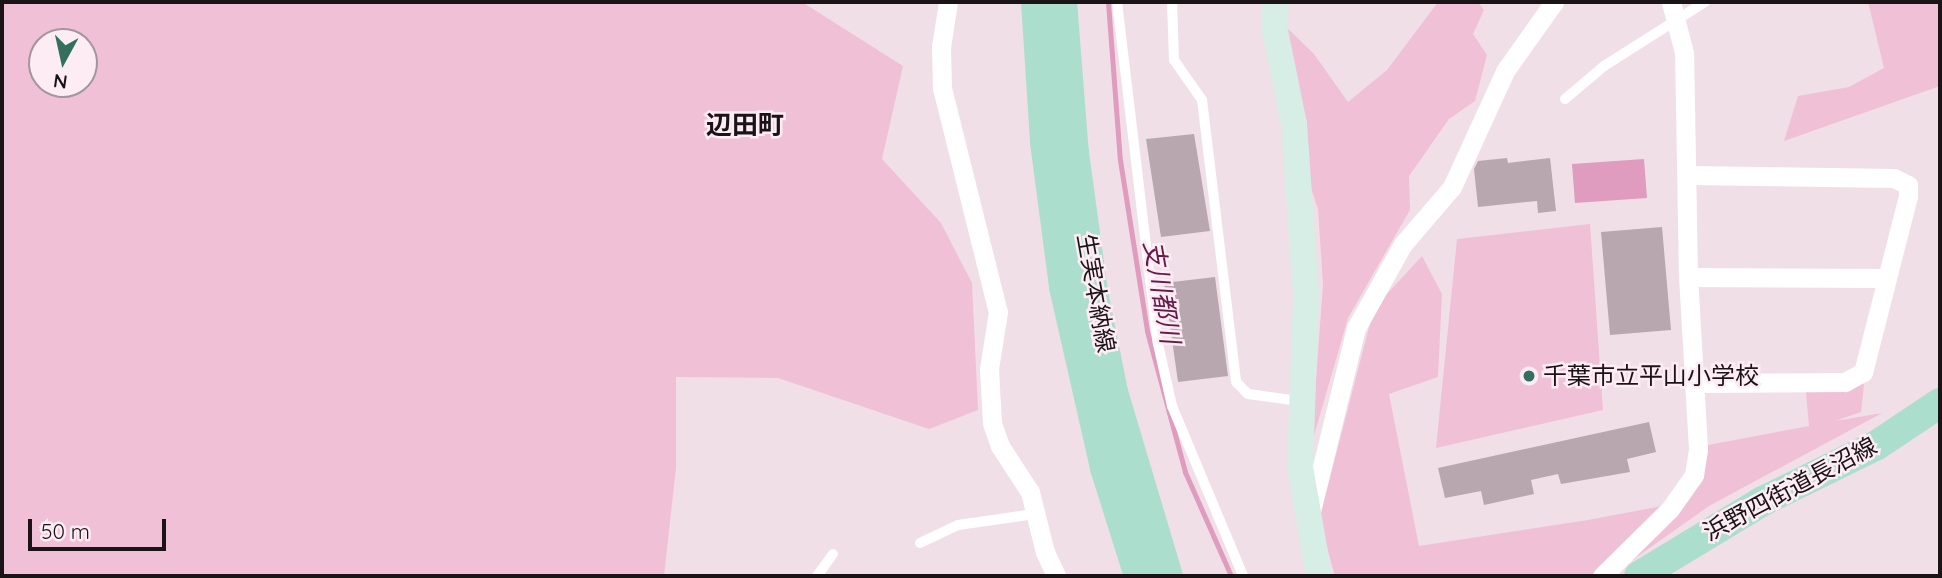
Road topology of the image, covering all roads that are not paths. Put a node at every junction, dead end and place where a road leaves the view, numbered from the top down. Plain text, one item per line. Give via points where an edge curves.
1 (948, 2) edge
2 (1036, 2) edge
3 (1062, 2) edge
4 (1117, 2) edge
5 (1172, 2) edge
6 (1276, 2) edge
7 (1554, 2) edge
8 (1705, 2) edge
9 (1675, 10) edge
10 (1565, 99) dead end
11 (1687, 175) junction
12 (1688, 277) junction
13 (1887, 278) junction
14 (1692, 383) junction
15 (1299, 401) junction
16 (1935, 414) edge
17 (1034, 514) junction
18 (1308, 526) junction
19 (920, 543) dead end
20 (833, 554) dead end
21 (817, 576) edge
22 (1056, 576) edge
23 (1139, 576) edge
24 (1168, 576) edge
25 (1244, 576) edge
26 (1319, 576) edge
27 (1602, 576) edge
28 (1639, 576) edge

1 - 17 street via 941,47 942,88 998,312 989,369 992,423 1000,446 1030,492
2 - 23 main road, 生実本納線 via 1045,142 1064,286 1105,468
3 - 24 main road, 生実本納線 via 1074,153 1093,292 1113,392
4 - 25 lane via 1161,356 1172,406
5 - 15 lane via 1174,60 1202,100 1236,382 1248,394
6 - 15 street via 1274,26 1294,124 1306,296
7 - 18 street via 1504,71 1452,187 1404,244 1356,328
8 - 9 lane
9 - 10 lane
9 - 11 street via 1684,53
11 - 12 street
11 - 13 street via 1903,180 1908,195
12 - 13 street
12 - 14 street
13 - 14 street via 1863,372 1855,378 1845,382
14 - 27 street via 1698,449 1694,475 1670,509
15 - 18 street
16 - 28 main road, 浜野四街道長沼線 via 1703,534
17 - 19 lane via 958,525
17 - 22 street
18 - 26 street
20 - 21 lane

